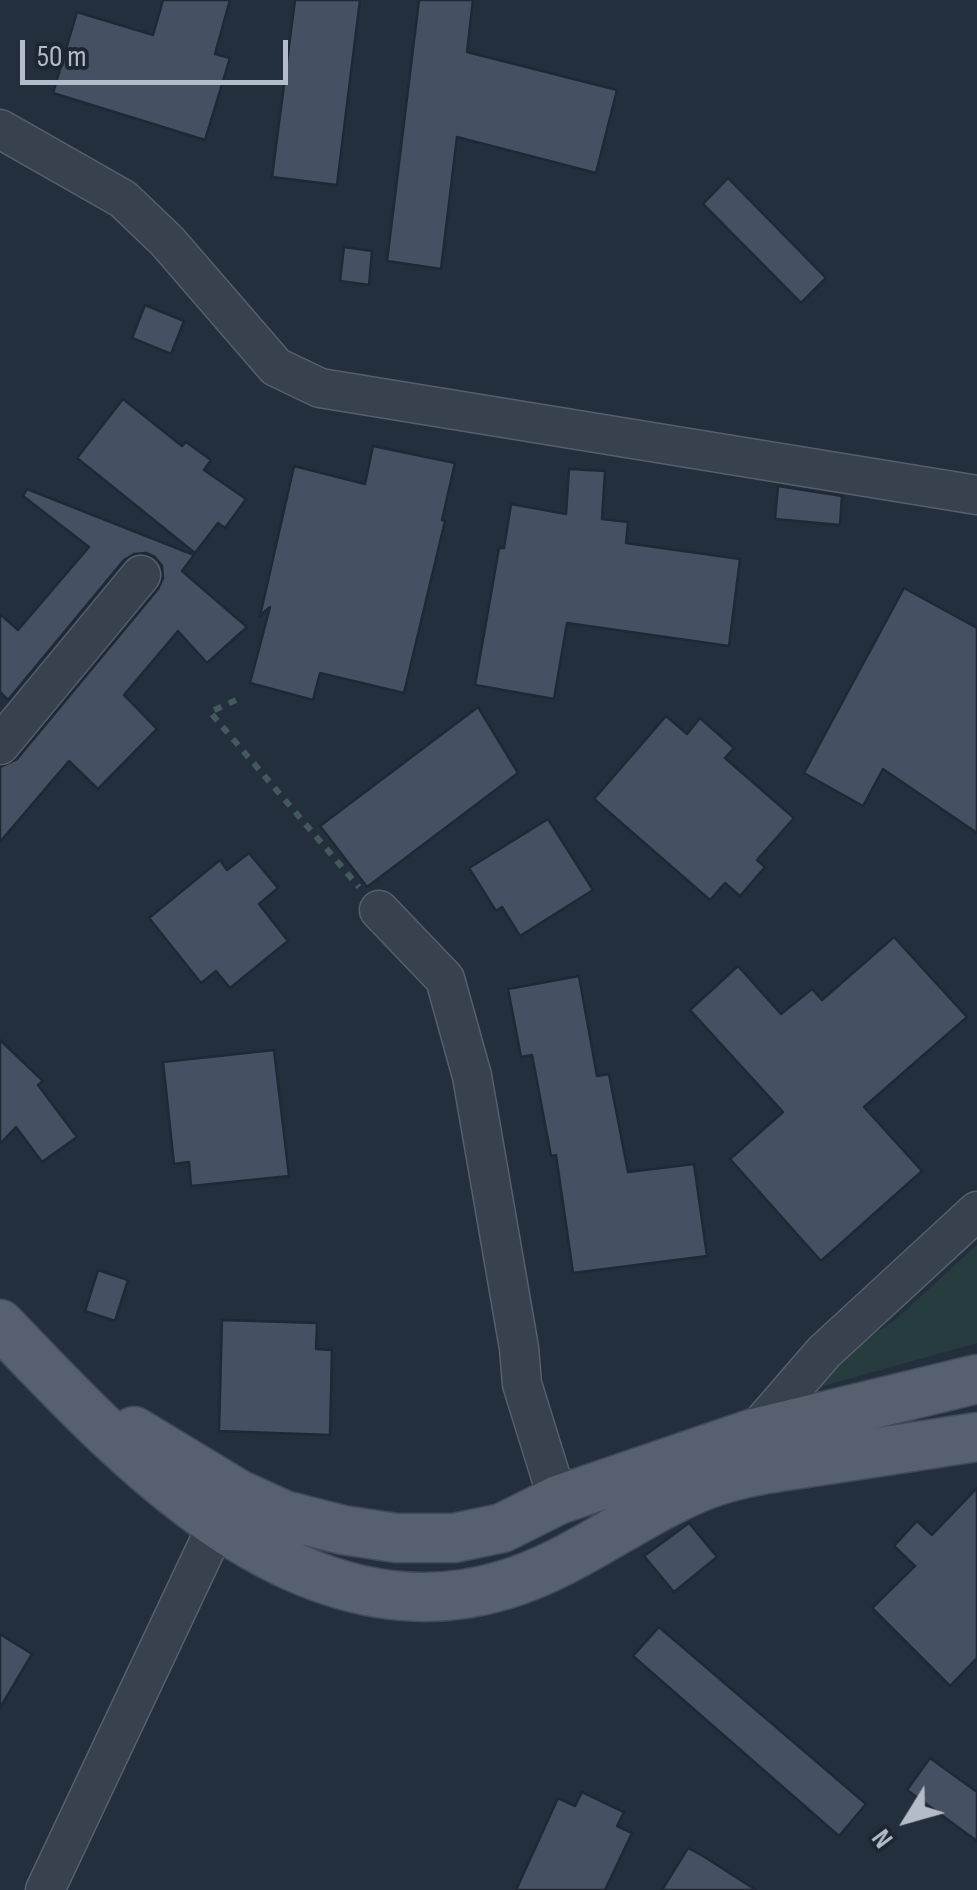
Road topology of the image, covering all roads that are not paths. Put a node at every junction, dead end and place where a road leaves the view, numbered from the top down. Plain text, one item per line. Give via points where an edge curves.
1 (0, 129) edge
2 (977, 494) edge
3 (142, 576) dead end
4 (0, 744) edge
5 (379, 910) road end
6 (977, 1211) edge
7 (0, 1324) edge
8 (977, 1379) edge
9 (58, 1385) junction
10 (754, 1433) junction
11 (977, 1437) edge
12 (558, 1500) junction
13 (217, 1525) junction
14 (45, 1890) edge

1 - 2 street via 124,199 276,368 320,388
3 - 4 street
5 - 12 street via 444,978 472,1076 522,1384
6 - 10 street via 824,1352
7 - 9 main road
8 - 10 main road
9 - 12 main road via 238,1494 343,1530 454,1538 502,1528
9 - 13 main road via 168,1490
10 - 12 main road
11 - 13 main road via 709,1484 542,1569 466,1596 377,1595 327,1582
13 - 14 street

